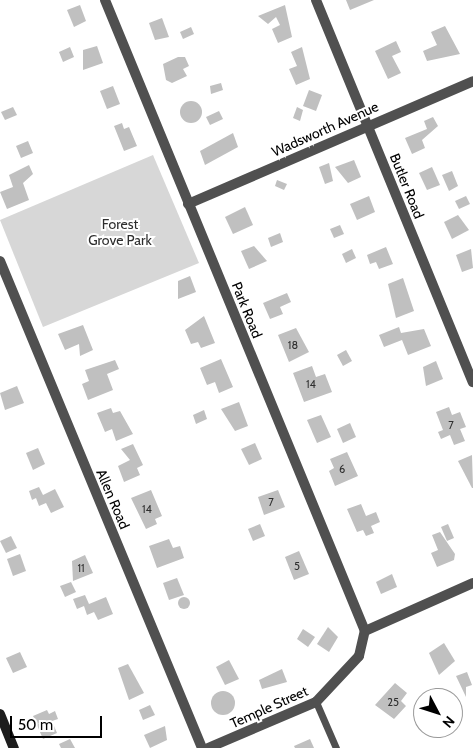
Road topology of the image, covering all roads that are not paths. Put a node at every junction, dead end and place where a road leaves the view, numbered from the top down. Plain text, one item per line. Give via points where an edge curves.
1 (105, 0) edge
2 (316, 0) edge
3 (473, 81) edge
4 (367, 125) junction
5 (188, 204) junction
6 (0, 261) edge
7 (4, 284) edge
8 (473, 382) edge
9 (473, 583) edge
10 (365, 631) junction
11 (316, 702) junction
12 (0, 714) edge
13 (14, 748) edge
14 (202, 748) edge
15 (208, 748) edge
16 (336, 748) edge

1 - 5 street, Park Road
2 - 4 street, Butler Road
3 - 4 street, Wadsworth Avenue
4 - 5 street, Wadsworth Avenue
4 - 8 street, Butler Road
5 - 10 street, Park Road
6 - 7 street, Allen Road
7 - 14 street, Allen Road
9 - 10 street
10 - 11 street, Temple Street via 359,656
11 - 15 street, Temple Street
11 - 16 lane
12 - 13 street

